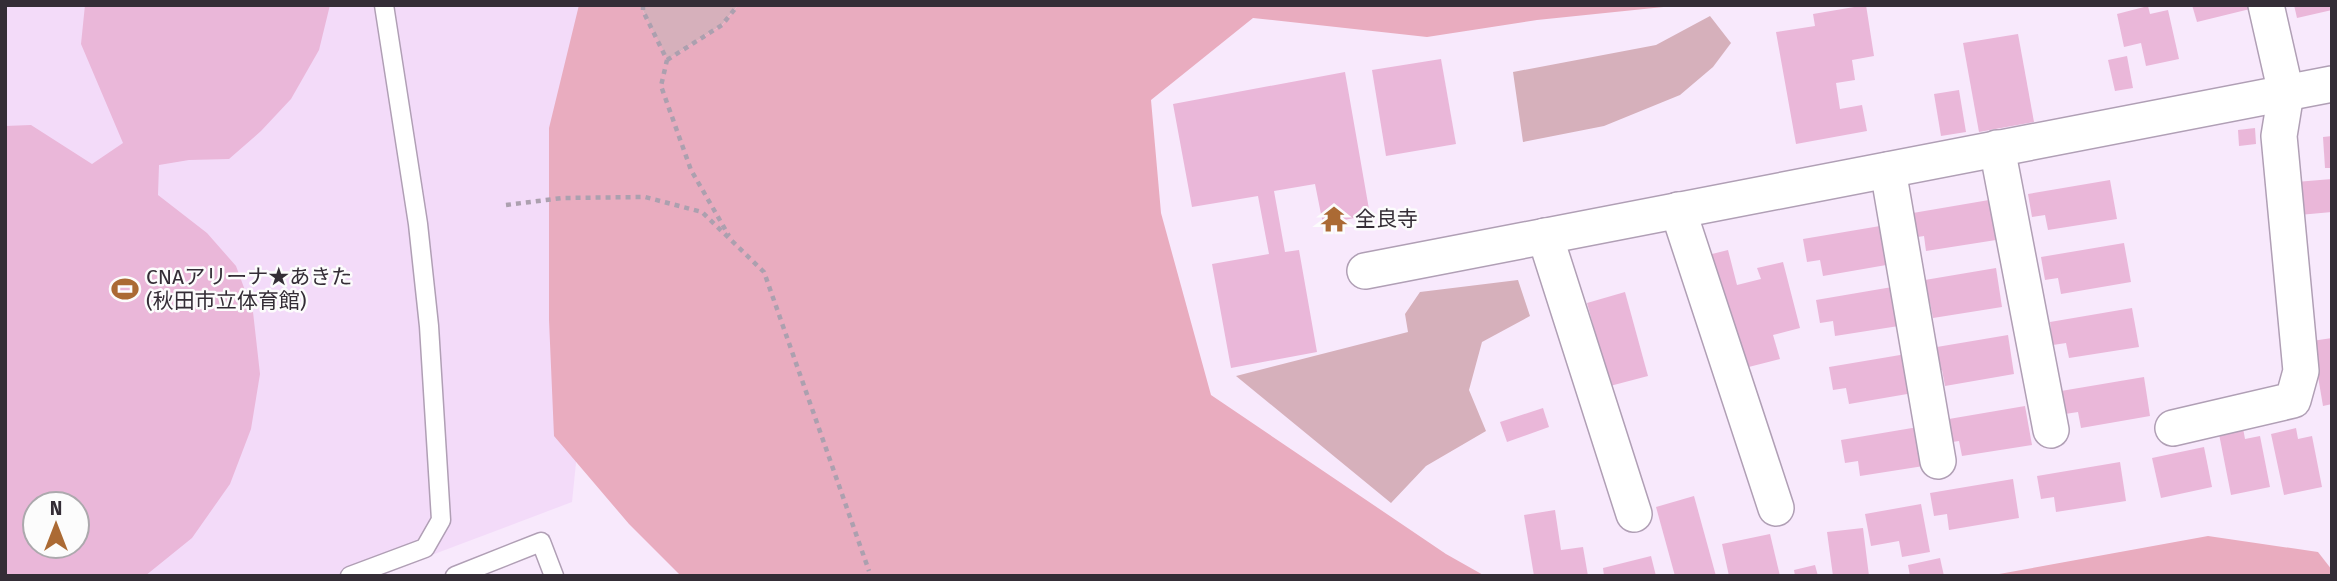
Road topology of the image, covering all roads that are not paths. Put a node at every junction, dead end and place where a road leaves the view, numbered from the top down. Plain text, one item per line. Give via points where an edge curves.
1 (384, 5) edge
2 (2266, 5) edge
3 (2332, 84) edge
4 (2286, 93) junction
5 (1997, 148) junction
6 (1888, 170) junction
7 (1678, 210) junction
8 (1545, 236) junction
9 (1365, 271) dead end
10 (2173, 428) dead end
11 (2051, 430) dead end
12 (1938, 461) dead end
13 (1776, 508) dead end
14 (1634, 514) dead end
15 (350, 576) edge
16 (455, 576) edge
17 (554, 576) edge

1 - 15 lane via 422,262 442,520 425,548
2 - 4 street
3 - 4 street
4 - 5 street
4 - 10 street via 2279,136 2301,371 2293,400
5 - 6 street
5 - 11 street
6 - 7 street
6 - 12 street
7 - 8 street
7 - 13 street
8 - 9 street
8 - 14 street
16 - 17 lane via 541,542

